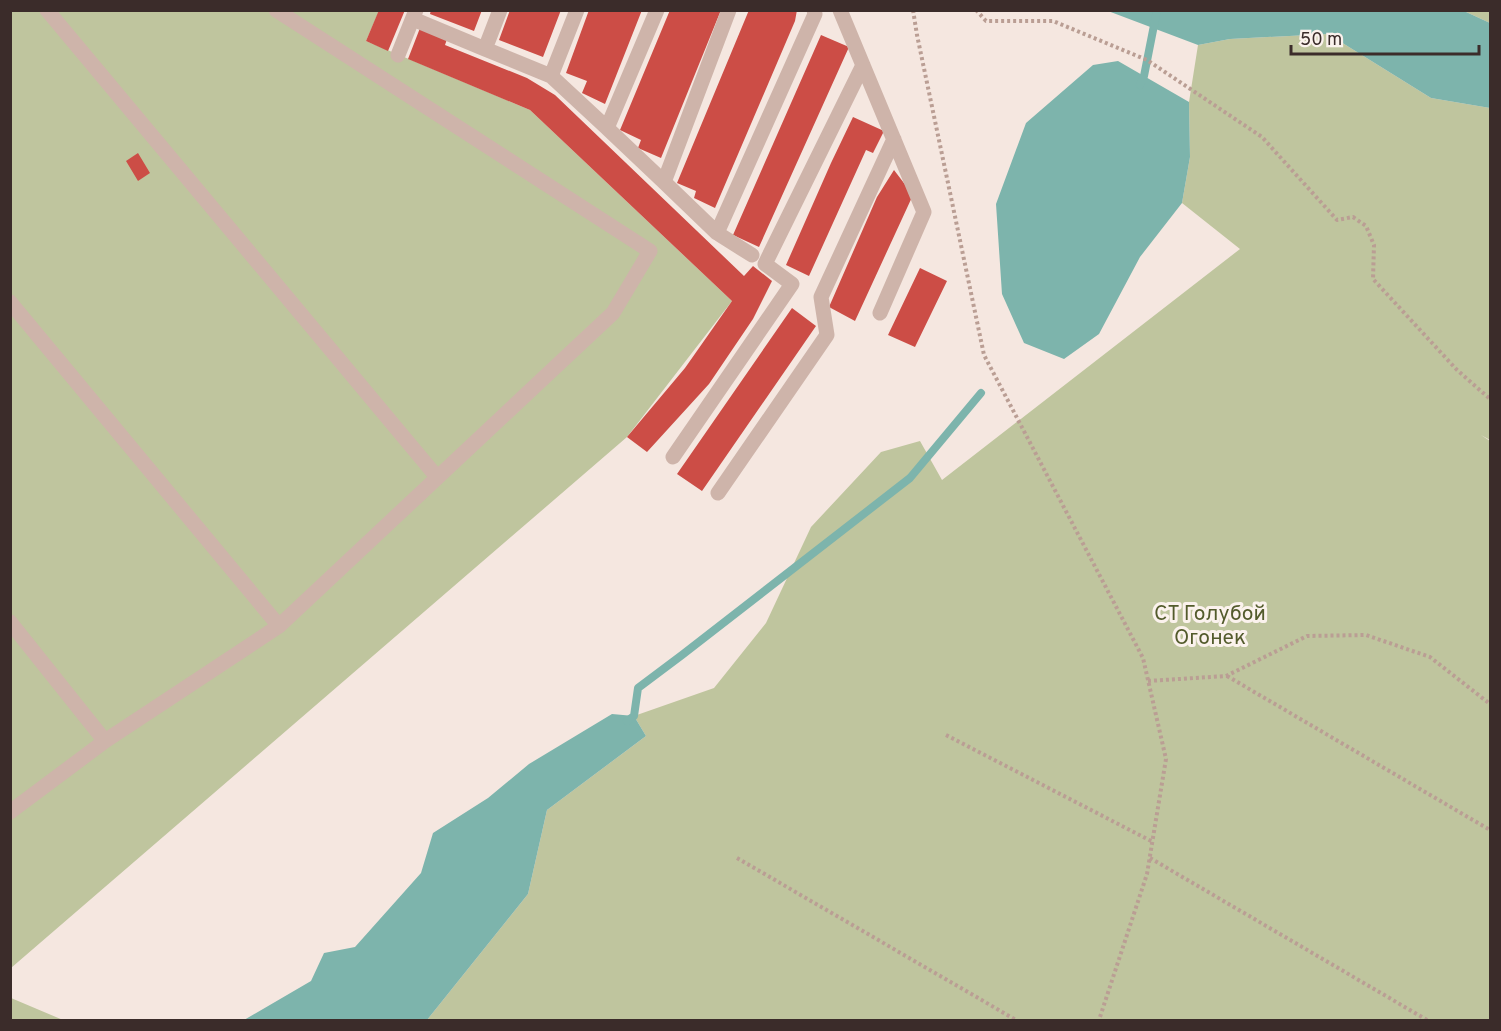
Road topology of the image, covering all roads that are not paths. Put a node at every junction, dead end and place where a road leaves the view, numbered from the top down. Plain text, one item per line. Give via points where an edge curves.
1 (47, 10) edge
2 (276, 10) edge
3 (500, 10) edge
4 (577, 10) edge
5 (657, 10) edge
6 (729, 10) edge
7 (814, 10) edge
8 (840, 10) edge
9 (415, 15) edge
10 (485, 49) junction
11 (398, 55) dead end
12 (863, 65) junction
13 (551, 76) junction
14 (607, 128) junction
15 (894, 139) junction
16 (664, 182) junction
17 (717, 233) junction
18 (752, 255) dead end
19 (10, 302) edge
20 (880, 313) dead end
21 (673, 457) dead end
22 (437, 477) junction
23 (718, 493) dead end
24 (10, 622) edge
25 (279, 626) junction
26 (105, 741) junction
27 (10, 812) edge

1 - 22 lane
2 - 22 lane via 650,251 613,313
3 - 10 lane
4 - 13 lane
5 - 14 lane
6 - 16 lane
7 - 17 lane
8 - 12 lane
9 - 10 lane
9 - 11 lane
10 - 13 lane
12 - 15 lane
12 - 21 lane via 765,264 792,284
13 - 14 lane
14 - 16 lane
15 - 20 lane via 924,212
15 - 23 lane via 821,297 827,335
16 - 17 lane
17 - 18 lane
19 - 25 lane
22 - 25 lane
24 - 26 lane
25 - 26 lane
26 - 27 lane

